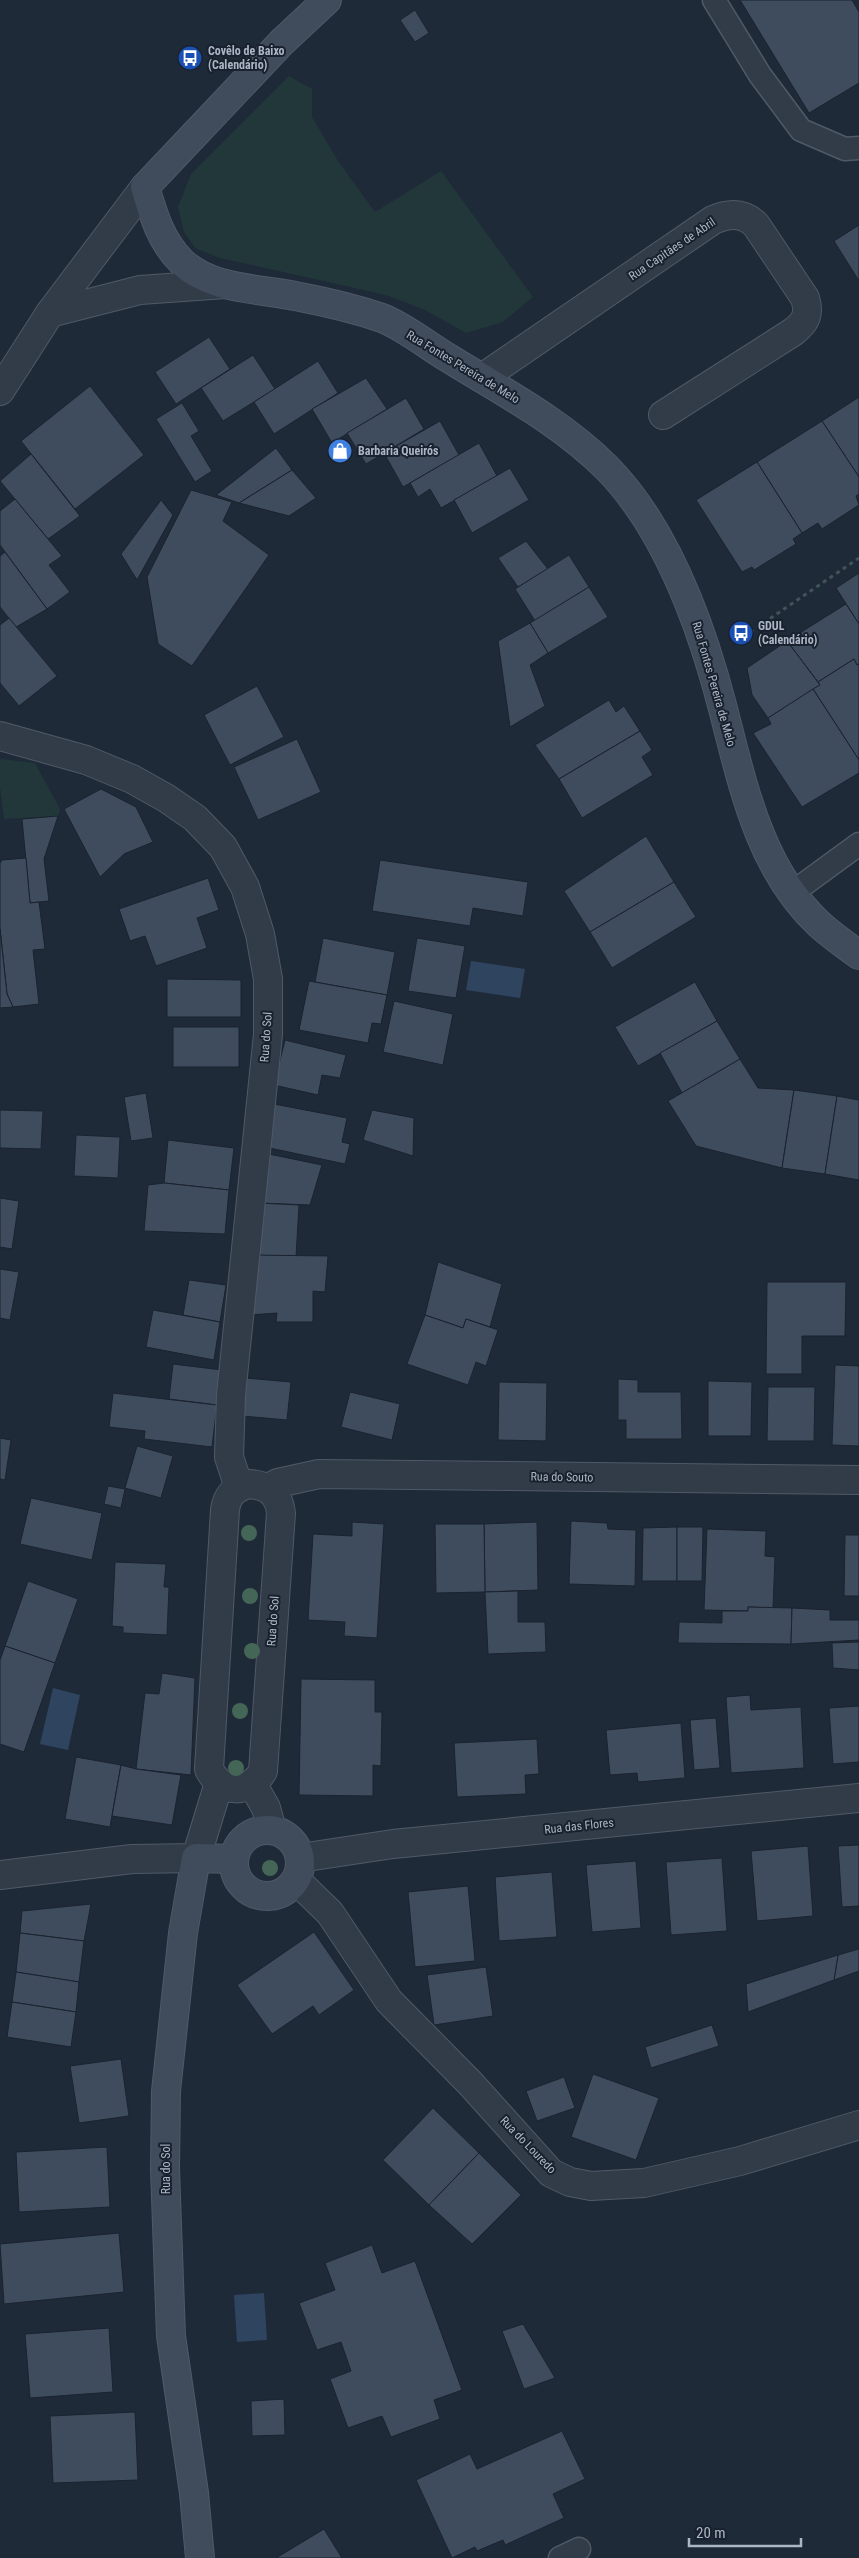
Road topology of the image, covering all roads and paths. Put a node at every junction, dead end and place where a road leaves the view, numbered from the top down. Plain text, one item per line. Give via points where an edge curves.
1 (327, 0) edge
2 (714, 0) edge
3 (859, 148) edge
4 (145, 187) junction
5 (225, 284) junction
6 (50, 312) junction
7 (482, 378) junction
8 (0, 391) edge
9 (663, 415) dead end
10 (859, 558) edge
11 (709, 660) junction
12 (0, 736) edge
13 (859, 844) edge
14 (792, 893) junction
15 (859, 955) edge
16 (859, 1480) edge
17 (239, 1487) junction
18 (268, 1488) junction
19 (219, 1783) junction
20 (253, 1785) junction
21 (859, 1798) edge
22 (272, 1830) junction
23 (196, 1858) junction
24 (234, 1859) junction
25 (298, 1869) junction
26 (0, 1875) edge
27 (859, 2125) edge
28 (200, 2558) edge

1 - 4 street via 282,42
2 - 3 lane via 760,75 801,130 846,149
4 - 5 street, Rua Fontes Pereira de Melo via 153,215 166,242 183,263
4 - 6 street
5 - 6 street, Rua Fontes Pereira de Melo via 140,290
5 - 7 street, Rua Fontes Pereira de Melo via 300,297 383,319
6 - 8 street
7 - 9 street, Rua Capitães de Abril via 713,220 726,214 748,217 805,298 807,317 793,332
7 - 11 street, Rua Fontes Pereira de Melo via 563,429 608,470 652,526 676,572
10 - 11 path
11 - 14 street, Rua Fontes Pereira de Melo via 739,778 756,825
12 - 17 street, Rua do Sol via 86,760 132,779 166,798 195,818 223,846 245,886 260,934 268,978 268,1034 230,1395 229,1457
13 - 14 lane
14 - 15 street, Rua Fontes Pereira de Melo via 818,924
16 - 18 street, Rua do Souto via 320,1474 278,1482
17 - 18 street via 249,1484
17 - 19 street via 226,1501 224,1510 209,1769
18 - 20 street, Rua do Sol via 280,1503 281,1513 263,1771
19 - 20 street via 235,1790
19 - 23 street, Rua do Sol
20 - 22 street via 266,1808
21 - 25 street, Rua das Flores via 393,1844
22 - 24 street via 251,1834 237,1849
22 - 25 street via 290,1840
23 - 24 street
23 - 26 street via 132,1859
23 - 28 street, Rua do Sol via 183,1933 166,2091 165,2169 171,2336
24 - 25 street, Rua das Flores via 234,1870 239,1880 256,1895 278,1894
25 - 27 street, Rua do Louredo via 389,2001 552,2173 570,2182 591,2186 644,2183 740,2161

